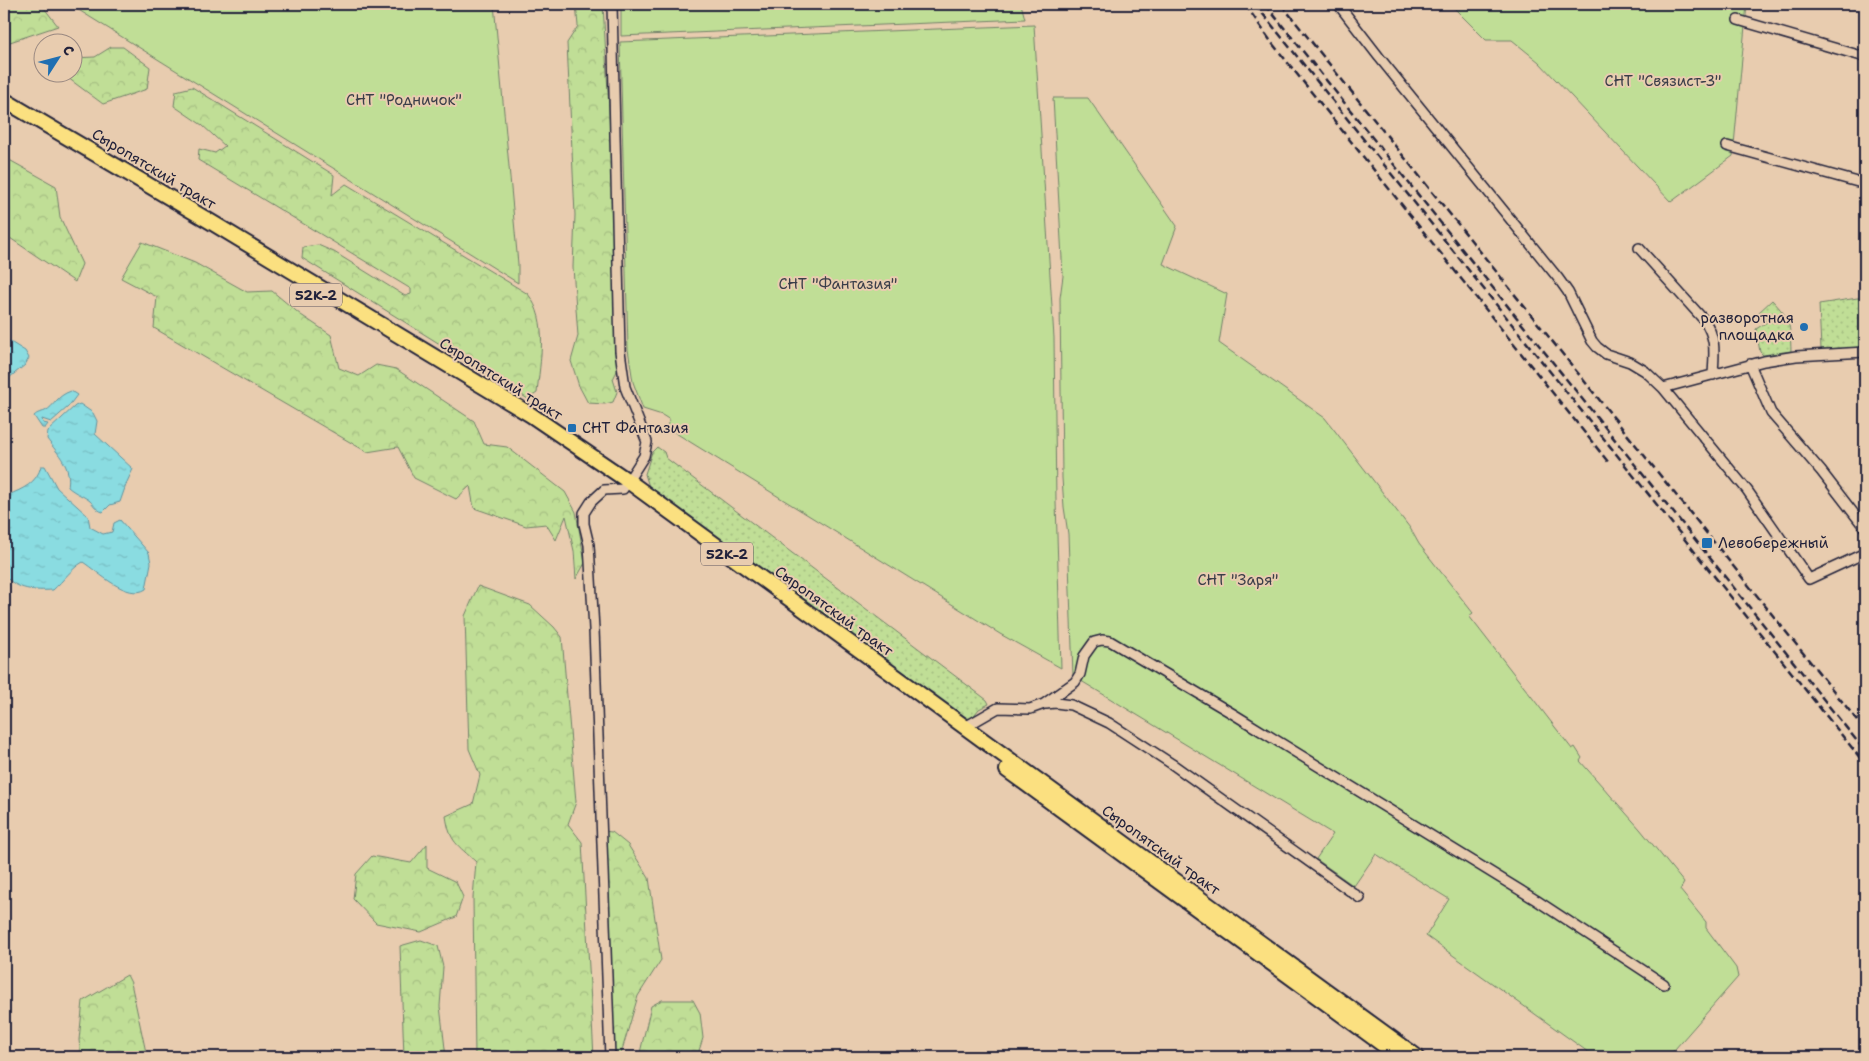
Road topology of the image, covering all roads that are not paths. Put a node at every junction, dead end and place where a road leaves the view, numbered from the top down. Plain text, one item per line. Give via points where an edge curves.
1 (612, 4) edge
2 (1338, 4) edge
3 (1738, 20) dead end
4 (1865, 57) edge
5 (4, 100) edge
6 (4, 110) edge
7 (1727, 146) dead end
8 (1865, 184) edge
9 (1639, 248) dead end
10 (1865, 352) edge
11 (1750, 364) junction
12 (1713, 375) junction
13 (1663, 388) junction
14 (625, 485) junction
15 (1865, 528) edge
16 (1865, 553) edge
17 (1044, 704) junction
18 (965, 727) junction
19 (1360, 898) dead end
20 (1664, 984) dead end
21 (610, 1057) edge
22 (1400, 1057) edge
23 (1417, 1057) edge

1 - 14 street via 620,351 626,387 647,442 644,456
2 - 13 street via 1558,278 1597,347 1645,371
3 - 4 street
5 - 14 main road, Сыропятский тракт / 52К-2 via 522,410
6 - 14 main road, Сыропятский тракт / 52К-2 via 519,418
7 - 8 street
9 - 12 street via 1710,329 1715,343
10 - 11 street via 1796,356
11 - 12 street
11 - 15 street via 1771,413 1822,471
12 - 13 street
13 - 16 street via 1747,490 1808,579
14 - 18 main road, Сыропятский тракт / 52К-2
14 - 21 street via 604,490 584,513 594,629
14 - 22 main road, Сыропятский тракт / 52К-2
17 - 18 street via 1030,709 998,708
17 - 19 street via 1071,705 1109,723 1164,758
17 - 20 street via 1075,682 1084,656 1094,642 1110,641 1519,890
18 - 23 main road, Сыропятский тракт / 52К-2

